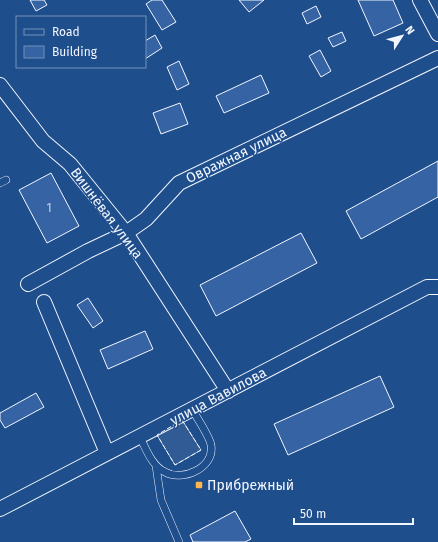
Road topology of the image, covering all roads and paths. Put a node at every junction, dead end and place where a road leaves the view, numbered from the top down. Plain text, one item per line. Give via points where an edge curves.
1 (420, 0) edge
2 (438, 34) edge
3 (438, 58) edge
4 (0, 85) edge
5 (126, 233) junction
6 (28, 284) dead end
7 (438, 287) edge
8 (44, 302) dead end
9 (228, 391) junction
10 (192, 410) junction
11 (140, 437) junction
12 (107, 453) junction
13 (156, 466) junction
14 (0, 509) edge
15 (179, 542) edge

1 - 2 street
3 - 5 street, Овражная улица via 179,183 146,219
4 - 5 street, Вишнёвая улица via 43,141 70,164
5 - 6 street, Овражная улица
5 - 9 street, Вишнёвая улица
7 - 9 street, улица Вавилова via 427,287
8 - 12 street
9 - 10 street, улица Вавилова
10 - 11 street, улица Вавилова
10 - 13 lane via 211,444 212,454 208,462 202,468 178,476 163,472
11 - 12 street, улица Вавилова
11 - 13 lane
12 - 14 street, улица Вавилова
13 - 15 lane via 161,500

